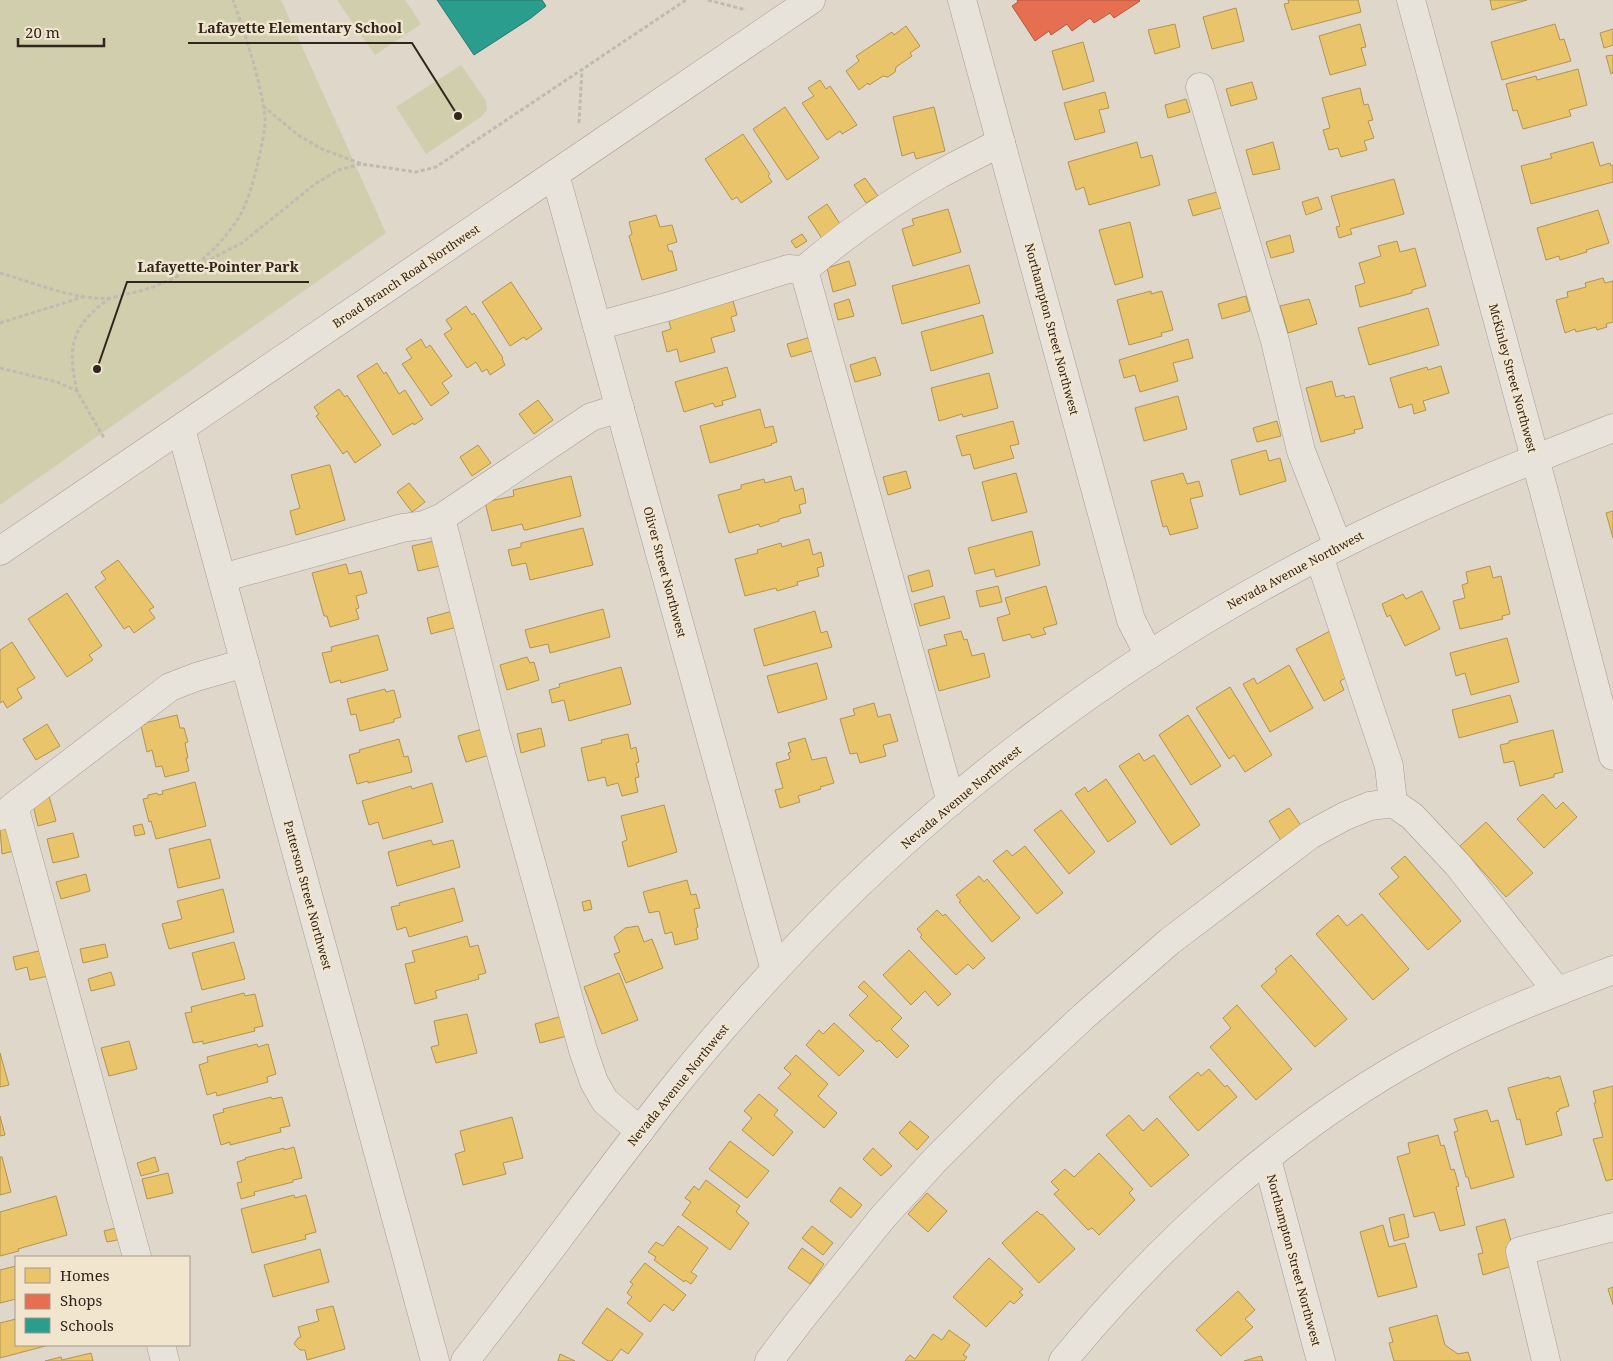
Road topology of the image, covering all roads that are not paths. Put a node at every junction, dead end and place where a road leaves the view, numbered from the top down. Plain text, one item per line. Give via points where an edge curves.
1 (811, 0) edge
2 (962, 0) edge
3 (1411, 0) edge
4 (1200, 87) dead end
5 (1001, 142) junction
6 (555, 174) junction
7 (804, 270) junction
8 (597, 326) junction
9 (620, 408) junction
10 (1613, 428) edge
11 (181, 429) junction
12 (1535, 459) junction
13 (441, 518) junction
14 (0, 551) edge
15 (1329, 551) junction
16 (222, 578) junction
17 (1149, 655) junction
18 (245, 663) junction
19 (1607, 710) edge
20 (1613, 756) edge
21 (951, 802) junction
22 (1393, 803) junction
23 (7, 811) edge
24 (775, 970) junction
25 (1613, 970) edge
26 (1557, 991) junction
27 (640, 1131) junction
28 (1266, 1160) junction
29 (1613, 1227) edge
30 (137, 1256) edge
31 (161, 1346) edge
32 (165, 1361) edge
33 (435, 1361) edge
34 (465, 1361) edge
35 (769, 1361) edge
36 (1063, 1361) edge
37 (1321, 1361) edge
38 (1546, 1361) edge

1 - 6 street, Broad Branch Road Northwest
2 - 5 street, Northampton Street Northwest
3 - 12 street, McKinley Street Northwest
4 - 15 street via 1275,341
5 - 7 street via 887,207
5 - 17 street, Northampton Street Northwest via 1131,620
6 - 8 street, Oliver Street Northwest
6 - 11 street, Broad Branch Road Northwest
7 - 8 street via 788,269
7 - 21 street
8 - 9 street, Oliver Street Northwest
9 - 13 street via 591,416
9 - 24 street, Oliver Street Northwest
10 - 12 street, Nevada Avenue Northwest
11 - 14 street, Broad Branch Road Northwest
11 - 16 street, Patterson Street Northwest
12 - 15 street, Nevada Avenue Northwest via 1446,495
12 - 19 street, McKinley Street Northwest
13 - 16 street
13 - 27 street via 495,732 586,1058 605,1101
15 - 17 street, Nevada Avenue Northwest
15 - 22 street via 1389,766
16 - 18 street, Patterson Street Northwest
17 - 21 street, Nevada Avenue Northwest via 1038,732
18 - 23 street via 196,676 170,687
18 - 33 street, Patterson Street Northwest
19 - 20 street, McKinley Street Northwest
21 - 24 street, Nevada Avenue Northwest via 846,897
22 - 26 street via 1412,816 1458,865
22 - 35 street via 1370,806 1310,834 1170,941 1084,1016 935,1160 883,1217
23 - 30 street
24 - 27 street, Nevada Avenue Northwest via 698,1057
25 - 26 street
26 - 28 street via 1501,1014 1421,1054 1346,1100
27 - 34 street, Nevada Avenue Northwest
28 - 36 street via 1155,1258
28 - 37 street, Northampton Street Northwest
29 - 38 street via 1520,1251
31 - 32 street

